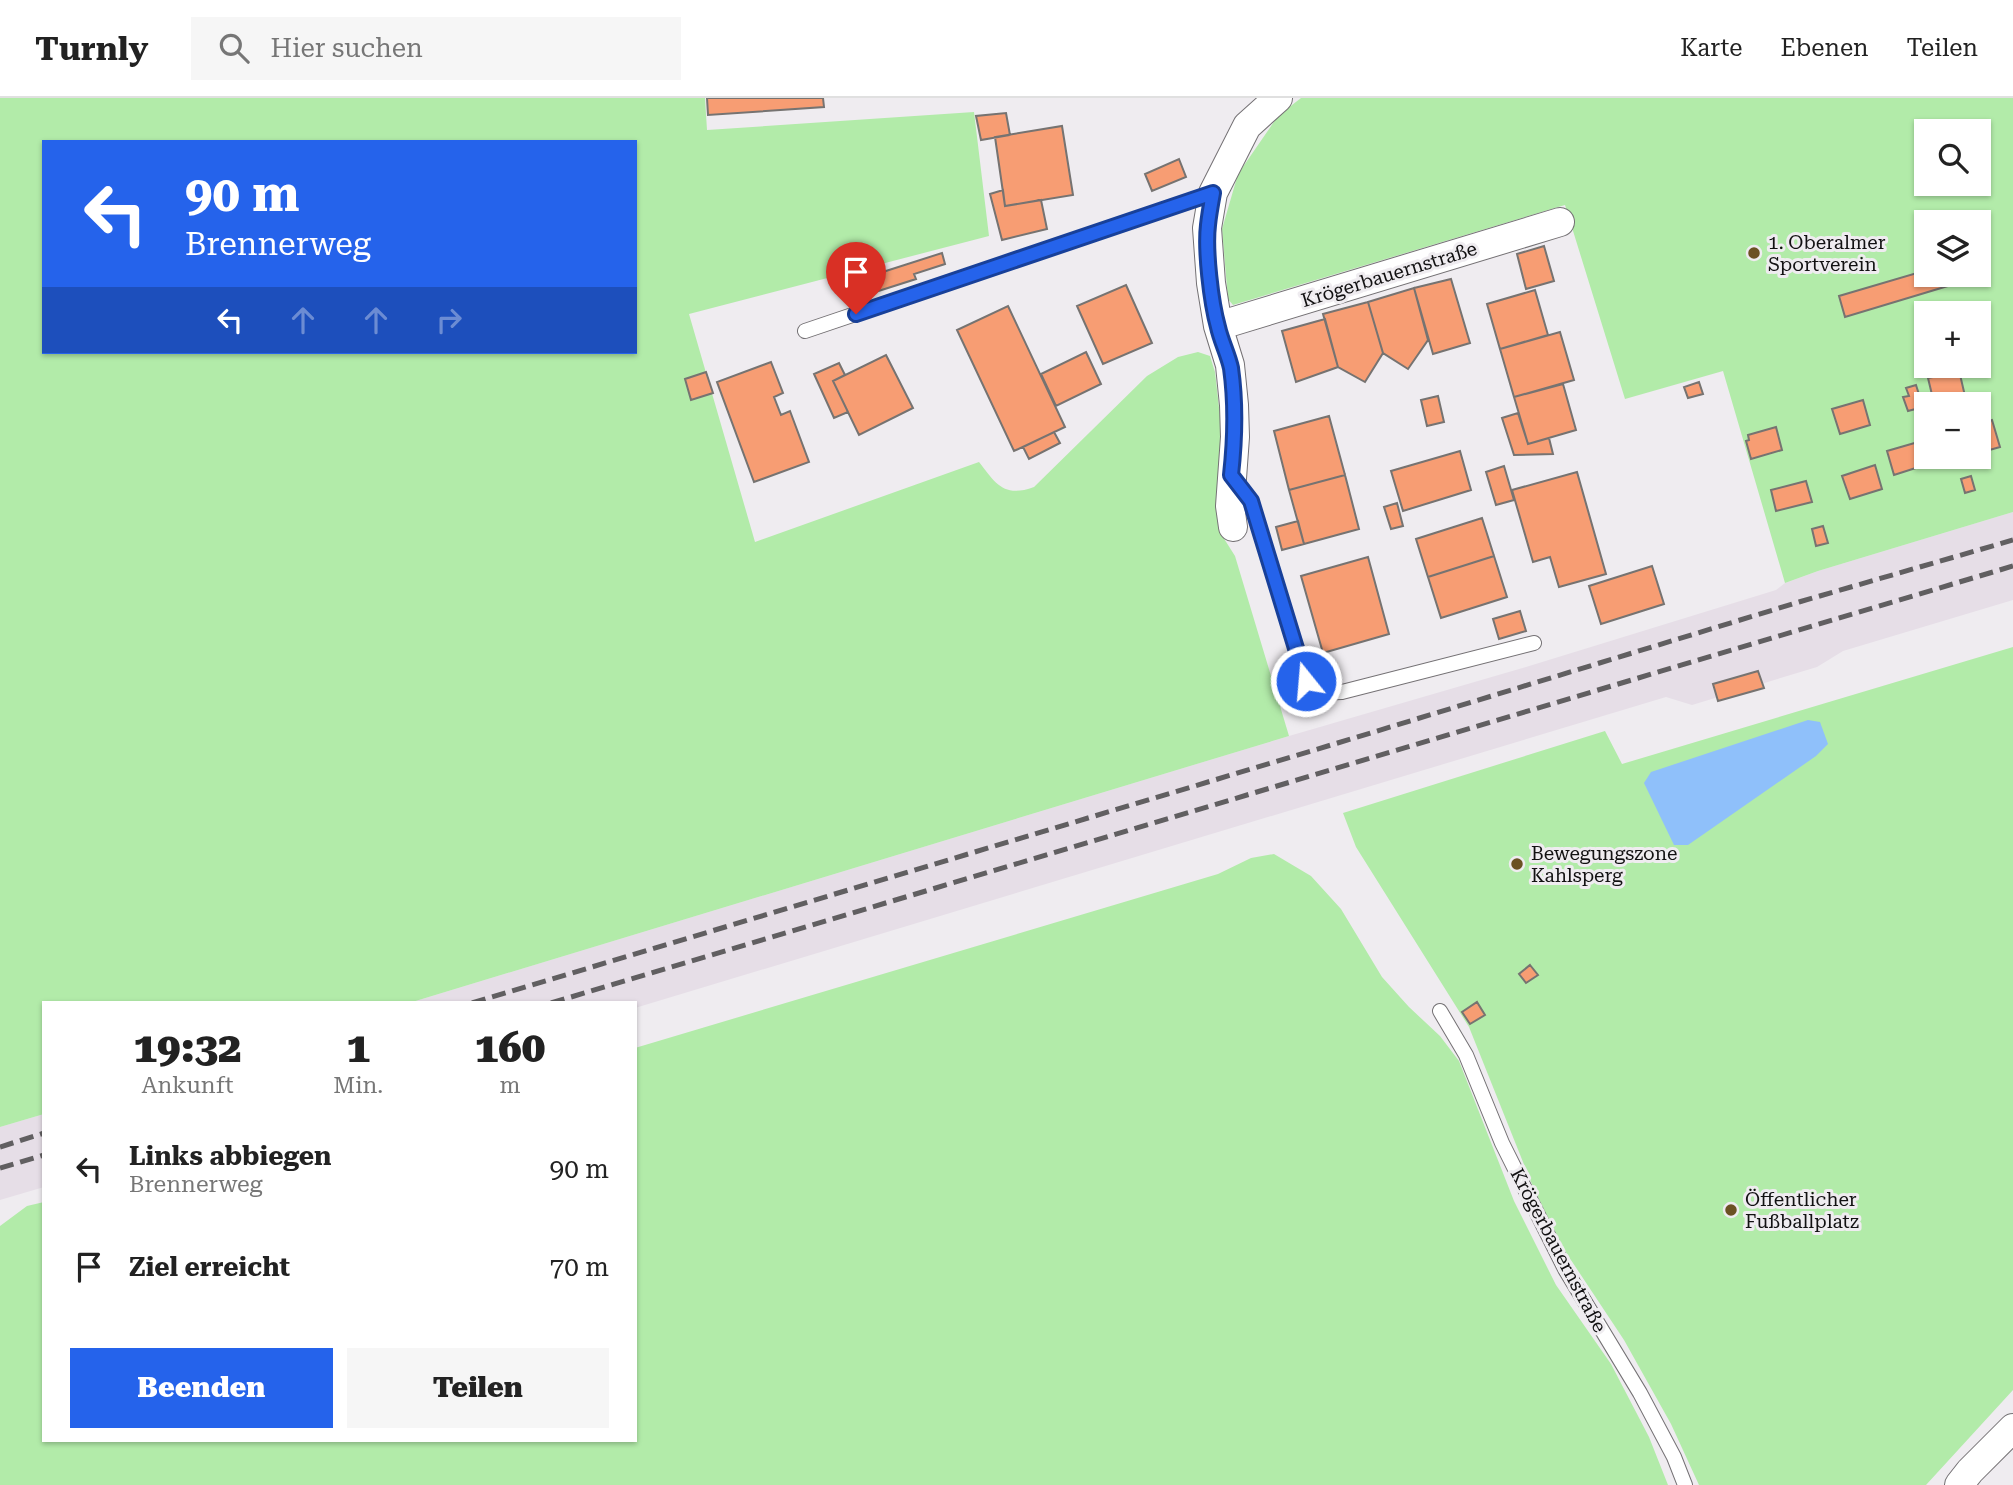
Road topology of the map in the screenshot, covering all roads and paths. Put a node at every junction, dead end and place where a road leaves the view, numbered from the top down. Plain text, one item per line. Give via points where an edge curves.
1 (1279, 98) edge
2 (1213, 193) junction
3 (1560, 222) dead end
4 (1217, 326) junction
5 (806, 331) dead end
6 (1231, 475) junction
7 (1233, 527) dead end
8 (1534, 643) dead end
9 (1440, 1011) dead end
10 (2013, 1428) edge
11 (1685, 1485) edge
12 (1959, 1485) edge

1 - 2 street via 1247,126
2 - 4 street via 1207,228
2 - 5 lane
3 - 4 street, Krögerbauernstraße
4 - 6 street via 1230,365 1234,405
6 - 7 street
6 - 8 lane via 1251,501 1306,681 1318,693 1342,692
9 - 11 lane, Krögerbauernstraße via 1466,1055 1502,1143 1565,1269 1640,1393
10 - 12 street

